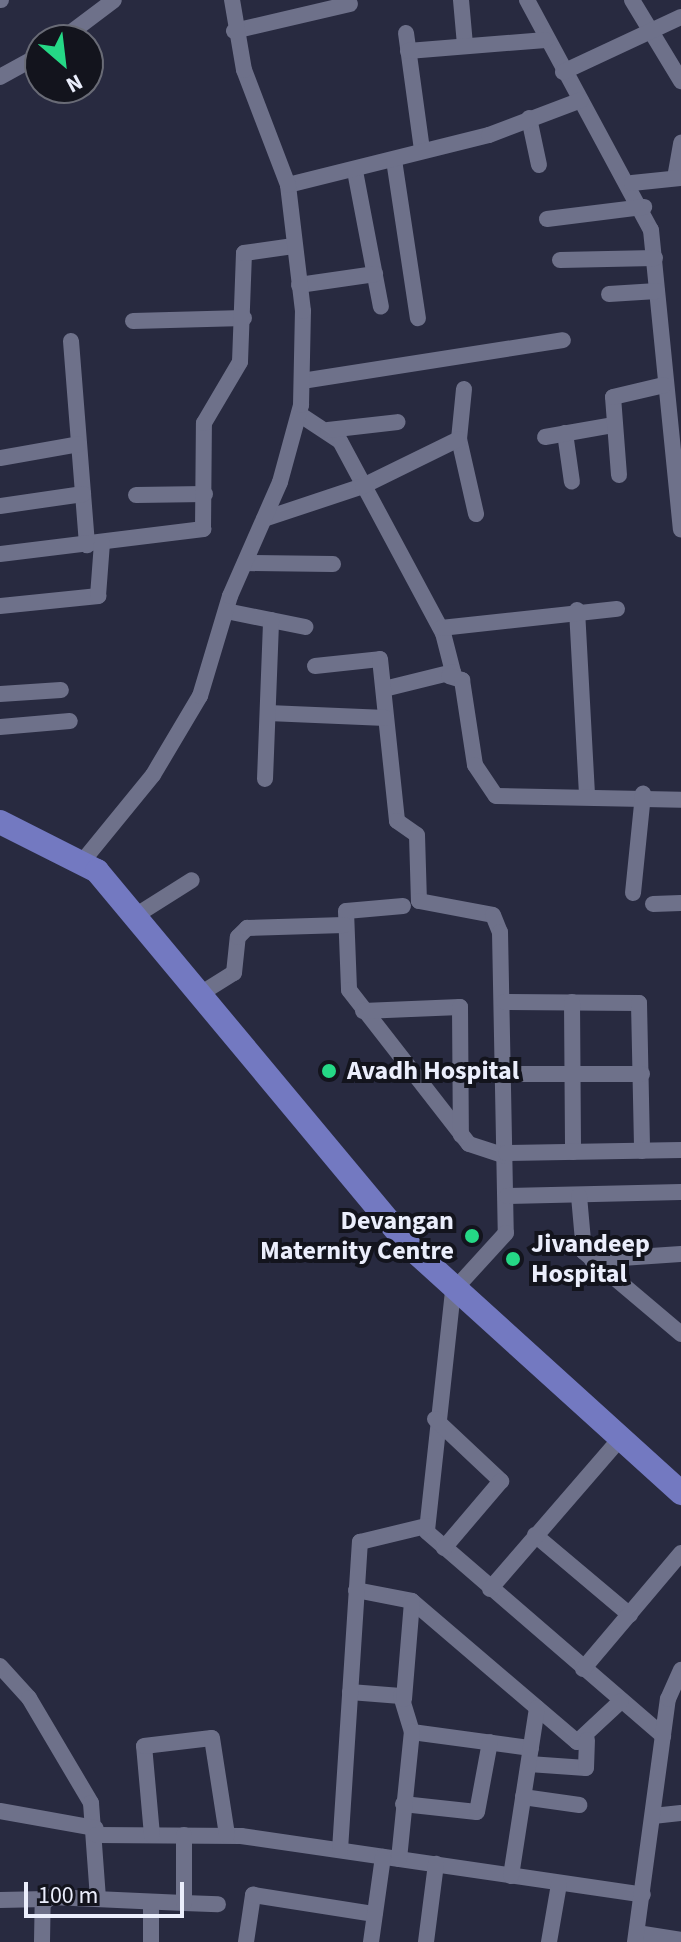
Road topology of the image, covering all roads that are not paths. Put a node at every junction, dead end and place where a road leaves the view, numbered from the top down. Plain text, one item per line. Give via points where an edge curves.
1 (114, 0) edge
2 (232, 0) edge
3 (461, 0) edge
4 (527, 0) edge
5 (632, 0) edge
6 (350, 4) dead end
7 (92, 9) edge
8 (681, 17) edge
9 (77, 24) edge
10 (648, 28) junction
11 (234, 31) junction
12 (406, 33) dead end
13 (546, 40) junction
14 (465, 45) junction
15 (408, 51) junction
16 (24, 62) edge
17 (1, 72) edge
18 (563, 72) junction
19 (681, 81) edge
20 (581, 100) junction
21 (529, 118) junction
22 (681, 143) edge
23 (422, 150) junction
24 (394, 160) junction
25 (539, 165) dead end
26 (355, 171) junction
27 (678, 178) edge
28 (632, 183) junction
29 (288, 185) junction
30 (644, 207) junction
31 (547, 219) dead end
32 (294, 246) junction
33 (655, 258) junction
34 (560, 260) dead end
35 (375, 274) junction
36 (299, 285) junction
37 (657, 291) junction
38 (609, 294) dead end
39 (381, 307) dead end
40 (244, 318) junction
41 (418, 318) dead end
42 (133, 321) dead end
43 (563, 340) dead end
44 (71, 341) dead end
45 (302, 381) junction
46 (664, 385) junction
47 (464, 389) dead end
48 (299, 414) junction
49 (398, 422) dead end
50 (614, 425) junction
51 (328, 430) junction
52 (565, 433) junction
53 (545, 437) dead end
54 (459, 439) junction
55 (79, 444) junction
56 (0, 454) edge
57 (619, 475) dead end
58 (572, 482) dead end
59 (363, 486) junction
60 (83, 494) junction
61 (205, 494) junction
62 (136, 495) dead end
63 (0, 506) edge
64 (476, 514) dead end
65 (264, 519) junction
66 (681, 529) edge
67 (94, 544) junction
68 (0, 554) edge
69 (245, 563) junction
70 (333, 564) dead end
71 (0, 606) edge
72 (617, 609) dead end
73 (577, 610) junction
74 (226, 611) junction
75 (271, 620) junction
76 (305, 627) dead end
77 (441, 628) junction
78 (315, 666) dead end
79 (449, 676) junction
80 (384, 689) junction
81 (61, 690) dead end
82 (0, 694) edge
83 (268, 713) junction
84 (386, 718) junction
85 (70, 721) dead end
86 (0, 727) edge
87 (265, 779) dead end
88 (587, 793) junction
89 (643, 794) junction
90 (681, 800) edge
91 (0, 822) edge
92 (82, 862) junction
93 (192, 880) dead end
94 (633, 893) dead end
95 (681, 903) edge
96 (653, 904) dead end
97 (403, 906) dead end
98 (135, 916) junction
99 (344, 925) junction
100 (200, 994) junction
101 (504, 1002) junction
102 (572, 1002) junction
103 (363, 1011) junction
104 (505, 1074) junction
105 (572, 1074) junction
106 (642, 1074) junction
107 (461, 1135) junction
108 (681, 1150) edge
109 (642, 1151) junction
110 (573, 1152) junction
111 (506, 1154) junction
112 (681, 1192) edge
113 (507, 1196) junction
114 (579, 1196) junction
115 (681, 1254) edge
116 (592, 1260) junction
117 (453, 1291) junction
118 (681, 1334) edge
119 (435, 1419) junction
120 (620, 1439) junction
121 (681, 1493) edge
122 (426, 1526) junction
123 (535, 1535) junction
124 (444, 1548) junction
125 (681, 1553) edge
126 (490, 1589) junction
127 (356, 1590) junction
128 (412, 1601) junction
129 (630, 1615) junction
130 (0, 1666) edge
131 (583, 1669) junction
132 (681, 1670) edge
133 (350, 1692) junction
134 (404, 1699) junction
135 (621, 1701) junction
136 (537, 1708) junction
137 (412, 1732) junction
138 (663, 1736) junction
139 (587, 1740) junction
140 (490, 1742) junction
141 (530, 1756) junction
142 (523, 1797) junction
143 (403, 1804) junction
144 (579, 1805) dead end
145 (0, 1811) edge
146 (681, 1813) edge
147 (653, 1816) junction
148 (95, 1832) junction
149 (152, 1835) junction
150 (184, 1835) junction
151 (227, 1835) junction
152 (340, 1850) junction
153 (391, 1858) junction
154 (436, 1864) junction
155 (511, 1876) junction
156 (559, 1884) junction
157 (643, 1895) junction
158 (98, 1898) junction
159 (46, 1899) junction
160 (0, 1900) edge
161 (151, 1902) junction
162 (184, 1903) junction
163 (218, 1904) dead end
164 (375, 1914) junction
165 (636, 1937) edge
166 (681, 1940) edge
167 (42, 1942) edge
168 (151, 1942) edge
169 (246, 1942) edge
170 (371, 1942) edge
171 (426, 1942) edge
172 (549, 1942) edge

1 - 7 street
2 - 11 street
3 - 14 street
4 - 13 street
5 - 10 street
6 - 11 street
7 - 9 street
8 - 10 street
10 - 18 street
10 - 19 street
11 - 29 street
12 - 15 street
13 - 14 street
13 - 18 street
14 - 15 street
15 - 23 street
16 - 17 street
18 - 20 street
20 - 21 street
20 - 28 street
21 - 23 street
21 - 25 street
22 - 27 street
23 - 24 street
24 - 26 street
24 - 41 street
26 - 29 street
26 - 35 street
27 - 28 street
28 - 30 street
29 - 32 street
30 - 31 street
30 - 33 street
32 - 36 street
32 - 40 street via 246,249
33 - 34 street
33 - 37 street
35 - 36 street
35 - 39 street
36 - 45 street
37 - 38 street
37 - 46 street
40 - 42 street
40 - 61 street via 240,362 204,423
43 - 45 street
44 - 55 street
45 - 48 street
46 - 50 street via 616,393
46 - 66 street
47 - 54 street
48 - 51 street
48 - 65 street
49 - 51 street
50 - 52 street
50 - 57 street
51 - 59 street
52 - 53 street
52 - 58 street
54 - 59 street
54 - 64 street
55 - 56 street
55 - 60 street
59 - 65 street
59 - 77 street
60 - 63 street
60 - 67 street
61 - 62 street
61 - 67 street via 205,522 197,534
65 - 69 street
67 - 68 street
67 - 71 street via 98,596
69 - 70 street
69 - 74 street
72 - 73 street
73 - 77 street
73 - 88 street
74 - 75 street
74 - 92 street via 209,672 176,740
75 - 76 street
75 - 83 street
77 - 79 street via 454,667
78 - 80 street via 374,654
79 - 80 street
79 - 88 street via 462,680 475,765 487,790 505,799
80 - 84 street
81 - 82 street
83 - 84 street
83 - 87 street
84 - 101 street via 397,821 417,835 419,901 496,918
85 - 86 street
88 - 89 street
89 - 90 street
89 - 94 street
91 - 92 highway
92 - 98 highway
93 - 98 street
95 - 96 street
97 - 99 street via 348,910
98 - 100 highway
99 - 100 street via 247,928 238,937 234,973
99 - 103 street via 345,980
100 - 117 highway
101 - 102 street
101 - 104 street
102 - 105 street
102 - 106 street via 639,1003
103 - 107 street
103 - 107 street via 460,1007
104 - 105 street
104 - 111 street
105 - 106 street
105 - 110 street
106 - 109 street
107 - 111 street via 479,1153
108 - 109 street
109 - 110 street
110 - 111 street
111 - 113 street
112 - 114 street
113 - 114 street
113 - 117 street via 506,1233
114 - 116 street via 581,1246
115 - 116 street
116 - 118 street
117 - 119 street
117 - 120 highway
119 - 122 street
119 - 124 street via 501,1481
120 - 121 highway
120 - 123 street
122 - 124 street
122 - 127 street via 363,1538
123 - 126 street
123 - 129 street
124 - 126 street
125 - 129 street
126 - 131 street
127 - 128 street
127 - 133 street
128 - 134 street
128 - 136 street
129 - 131 street
130 - 148 street via 78,1774
131 - 135 street
132 - 138 street
133 - 134 street
133 - 152 street
134 - 137 street
135 - 138 street
135 - 139 street
136 - 139 street via 577,1742
136 - 141 street
137 - 140 street
137 - 143 street
138 - 147 street
139 - 141 street via 586,1768
140 - 141 street
140 - 143 street via 477,1812
141 - 142 street
142 - 144 street
142 - 155 street
143 - 153 street
145 - 148 street
146 - 147 street
147 - 157 street
148 - 149 street
148 - 158 street
149 - 150 street
149 - 151 street via 144,1746 212,1738
150 - 151 street
150 - 162 street
151 - 152 street
152 - 153 street
153 - 154 street
153 - 164 street
154 - 155 street
154 - 171 street
155 - 156 street
156 - 157 street
156 - 172 street
157 - 165 street
158 - 159 street
158 - 161 street
159 - 160 street
159 - 167 street
161 - 162 street
161 - 168 street
162 - 163 street
164 - 169 street via 253,1895
164 - 170 street
165 - 166 street

